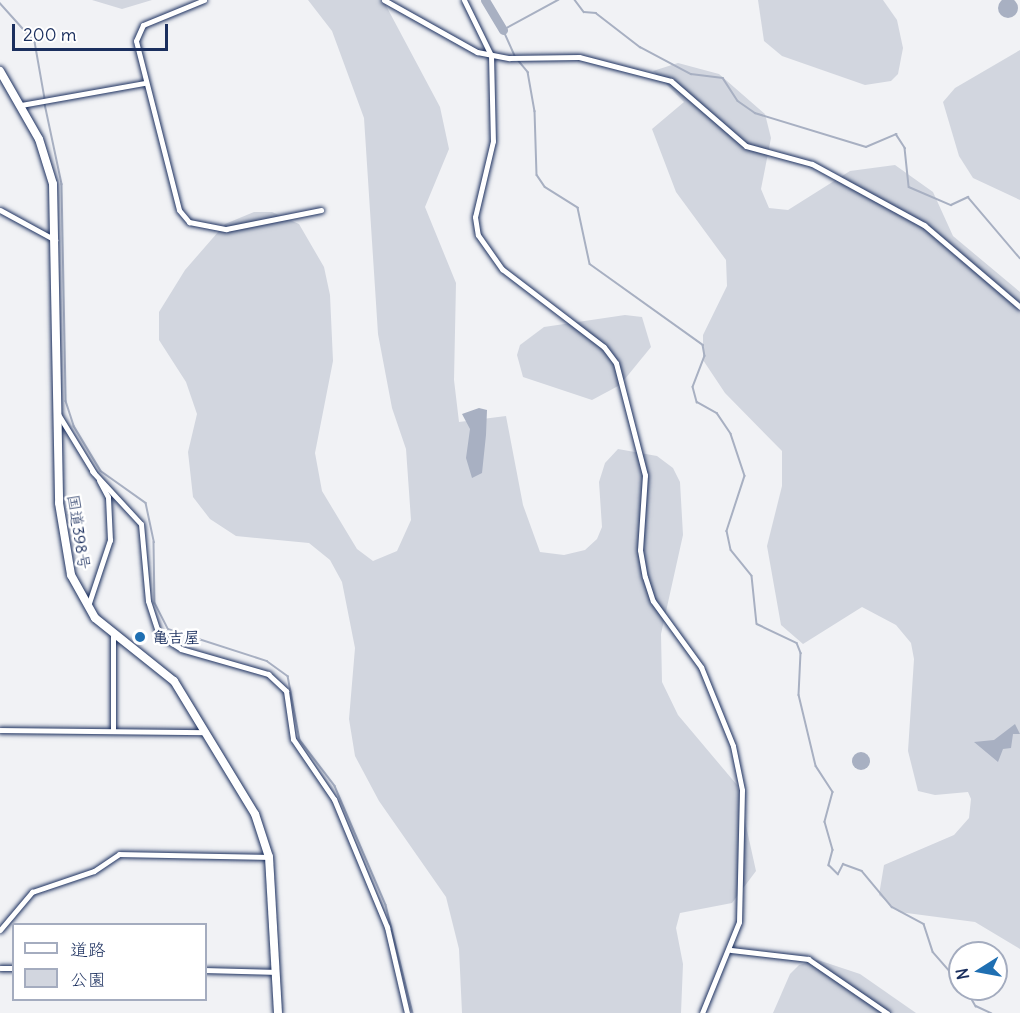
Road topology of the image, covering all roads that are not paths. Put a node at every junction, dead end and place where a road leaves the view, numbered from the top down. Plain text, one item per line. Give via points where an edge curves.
1 (204, 0) edge
2 (384, 0) edge
3 (464, 0) edge
4 (491, 55) junction
5 (0, 70) edge
6 (144, 83) junction
7 (21, 105) junction
8 (0, 210) edge
9 (321, 210) dead end
10 (56, 240) junction
11 (1020, 306) edge
12 (57, 413) junction
13 (92, 471) junction
14 (87, 606) junction
15 (113, 635) junction
16 (0, 730) edge
17 (113, 731) junction
18 (206, 732) junction
19 (269, 857) junction
20 (0, 930) edge
21 (731, 950) junction
22 (207, 970) edge
23 (276, 972) junction
24 (278, 1013) edge
25 (407, 1013) edge
26 (702, 1013) edge
27 (887, 1013) edge

1 - 6 street via 153,20 138,32 135,46
2 - 4 street via 421,24
3 - 4 street
4 - 11 street via 579,57 670,81 746,146 812,164 924,225
4 - 21 street via 493,141 475,217 478,235 502,269 604,347 616,363 645,475 640,550 645,577 653,601 701,667 718,704 742,790 739,922
5 - 7 highway, 国道398号
6 - 7 street
6 - 9 street via 173,191 189,222 231,229
7 - 10 highway, 国道398号 via 49,166
8 - 10 street
10 - 12 highway, 国道398号
12 - 13 street
12 - 14 highway, 国道398号 via 62,535 71,575
13 - 14 street via 108,497 110,540
13 - 25 street via 141,524 148,602 159,635 181,649 268,675 286,691 293,739 334,799 387,927
14 - 15 highway, 国道398号
15 - 17 street
15 - 18 highway, 国道398号 via 163,668
16 - 17 street
17 - 18 street
18 - 19 highway, 国道398号 via 255,814
19 - 20 street via 119,854 94,871 32,892
19 - 23 highway, 国道398号
21 - 26 street
21 - 27 street via 808,959
22 - 23 street
23 - 24 highway, 国道398号

